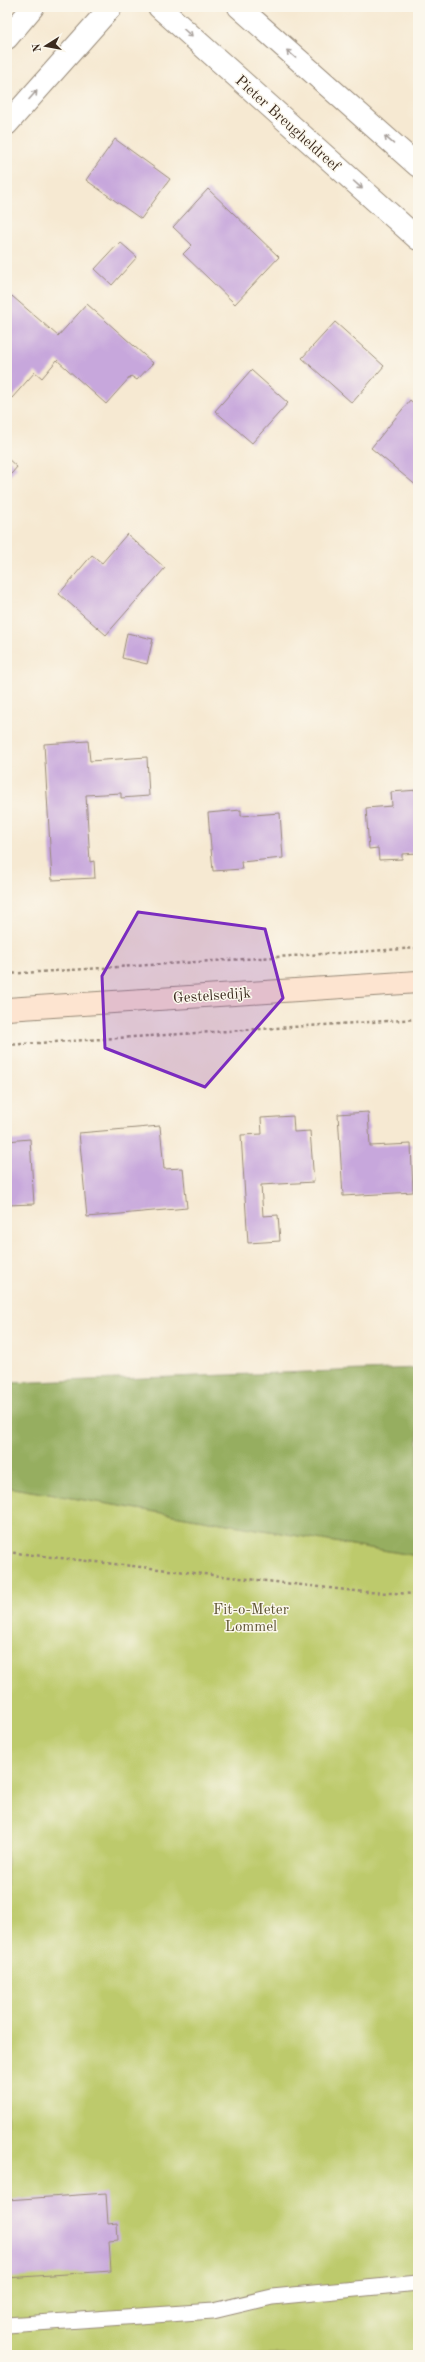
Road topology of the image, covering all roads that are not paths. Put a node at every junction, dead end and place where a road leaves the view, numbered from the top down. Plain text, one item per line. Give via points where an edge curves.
1 (34, 7) edge
2 (111, 7) edge
3 (159, 7) edge
4 (239, 7) edge
5 (7, 38) edge
6 (7, 124) edge
7 (418, 166) edge
8 (418, 240) edge
9 (418, 982) edge
10 (7, 1009) edge
11 (418, 2283) edge
12 (7, 2325) edge

1 - 5 street
6 -> 2 street
3 -> 8 street, Pieter Breugheldreef
7 -> 4 street
9 - 10 main road, Gestelsedijk
11 - 12 lane via 272,2297 213,2311

